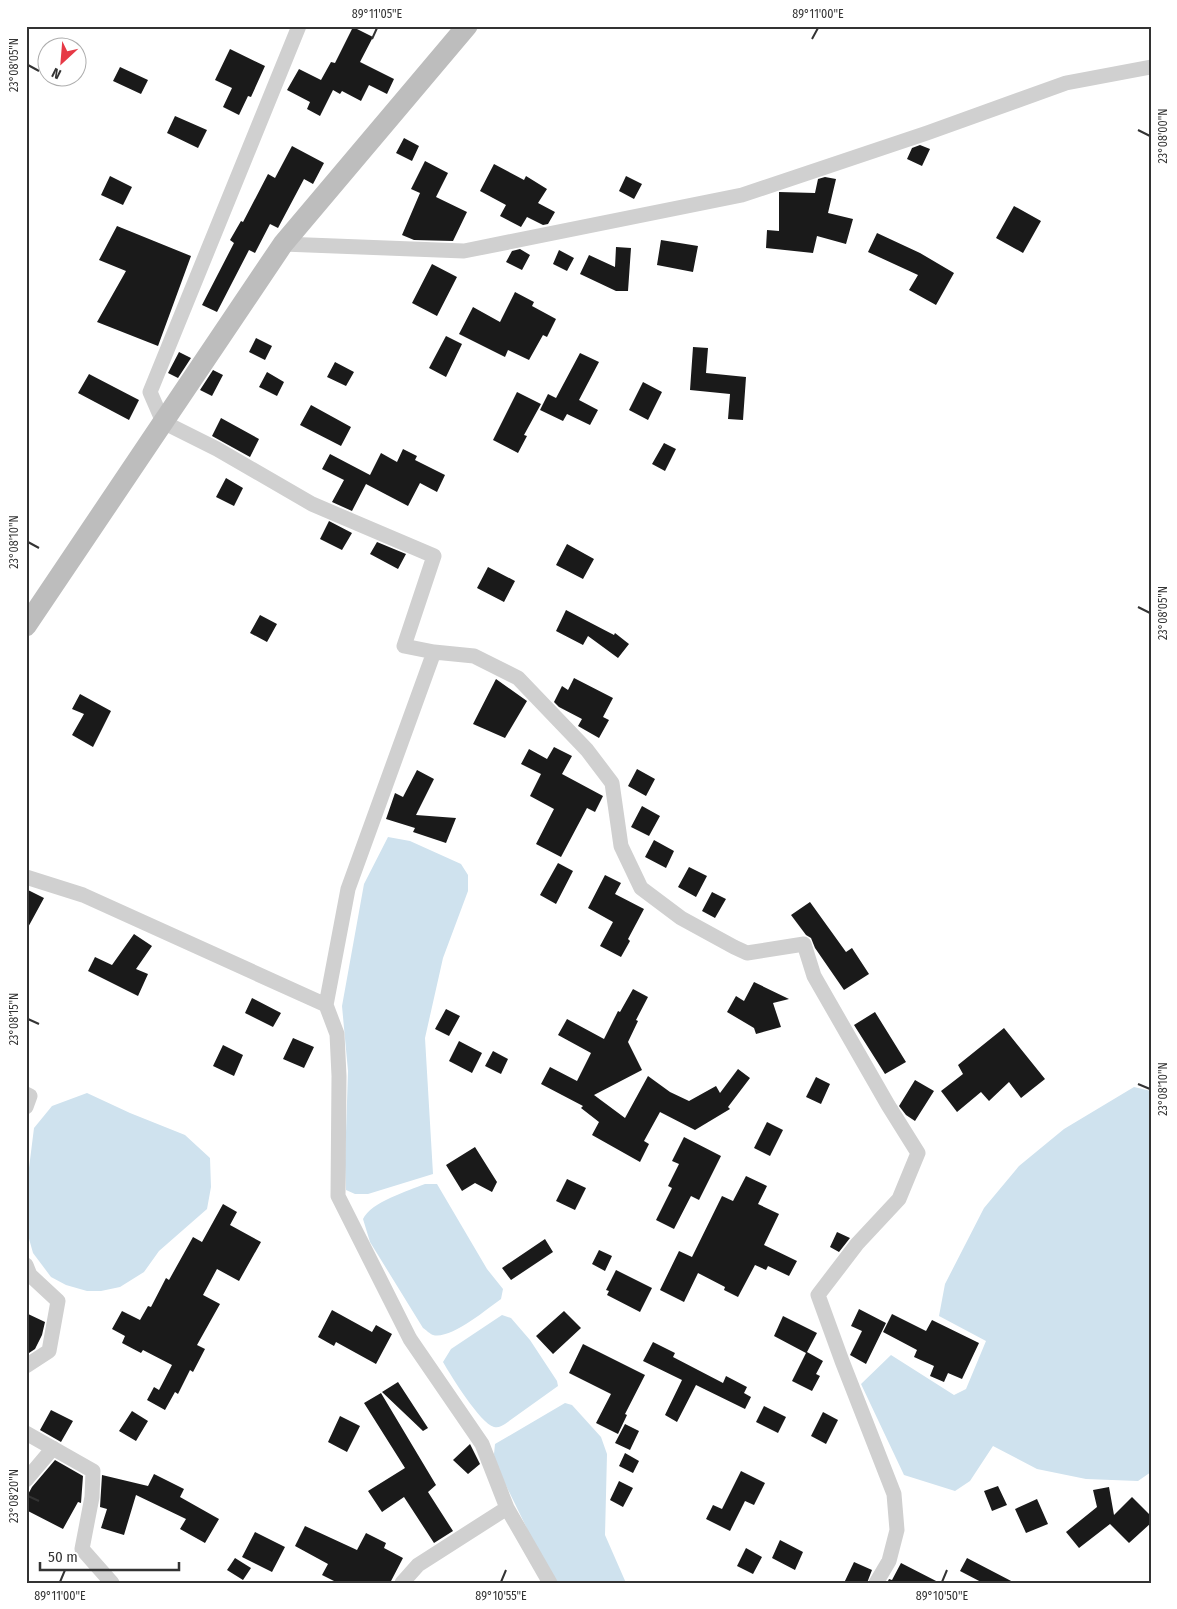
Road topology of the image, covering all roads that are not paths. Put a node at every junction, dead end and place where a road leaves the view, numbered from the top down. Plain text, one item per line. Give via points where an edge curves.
1 (299, 26) edge
2 (467, 26) edge
3 (1151, 67) edge
4 (283, 244) junction
5 (163, 422) junction
6 (26, 626) edge
7 (434, 652) junction
8 (26, 877) edge
9 (326, 1005) junction
10 (26, 1094) edge
11 (26, 1107) edge
12 (26, 1265) edge
13 (26, 1366) edge
14 (26, 1433) edge
15 (53, 1448) junction
16 (26, 1480) edge
17 (508, 1508) junction
18 (112, 1583) edge
19 (402, 1583) edge
20 (550, 1583) edge
21 (876, 1583) edge

1 - 5 street via 150,392
2 - 4 main road
3 - 4 street via 1066,83 733,197 464,251
4 - 5 main road
5 - 6 main road
5 - 7 street via 312,504 434,556 404,646
7 - 9 street via 348,889
7 - 21 street via 474,656 518,678 587,750 612,783 621,846 641,888 680,918 747,953 804,944 814,976 918,1153 898,1199 857,1244 818,1295 894,1494 897,1530 889,1561
8 - 9 street via 83,896
9 - 17 street via 337,1034 338,1196 410,1339 482,1444
10 - 11 street via 30,1096
12 - 13 street via 30,1275 58,1301 49,1351
14 - 15 street
15 - 16 street
15 - 18 street via 93,1470 92,1497 82,1549
17 - 19 street via 418,1565
17 - 20 street

